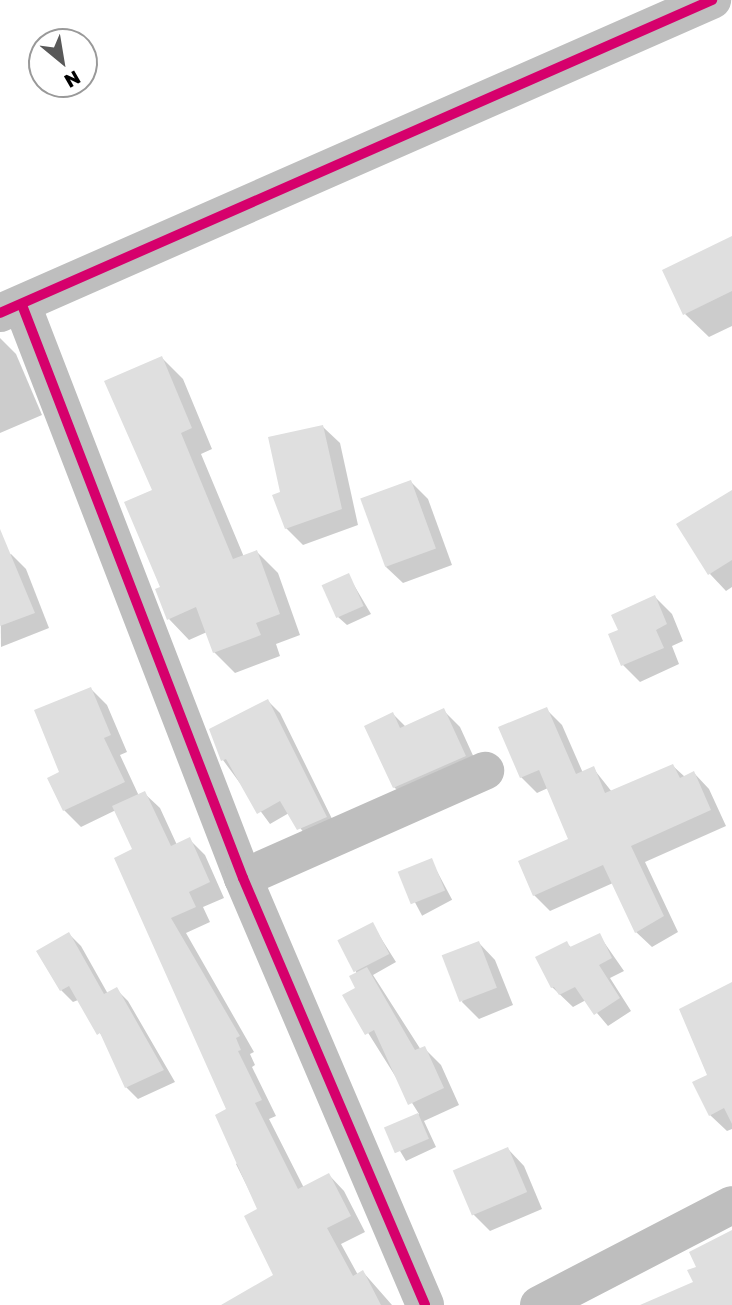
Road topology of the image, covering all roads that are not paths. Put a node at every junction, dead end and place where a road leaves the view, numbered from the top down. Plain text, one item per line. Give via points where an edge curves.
1 (712, 0) edge
2 (11, 309) edge
3 (485, 771) dead end
4 (243, 878) junction
5 (732, 1205) edge
6 (425, 1305) edge
7 (539, 1305) edge

1 - 2 street
2 - 4 street
3 - 4 street
4 - 6 street
5 - 7 street

